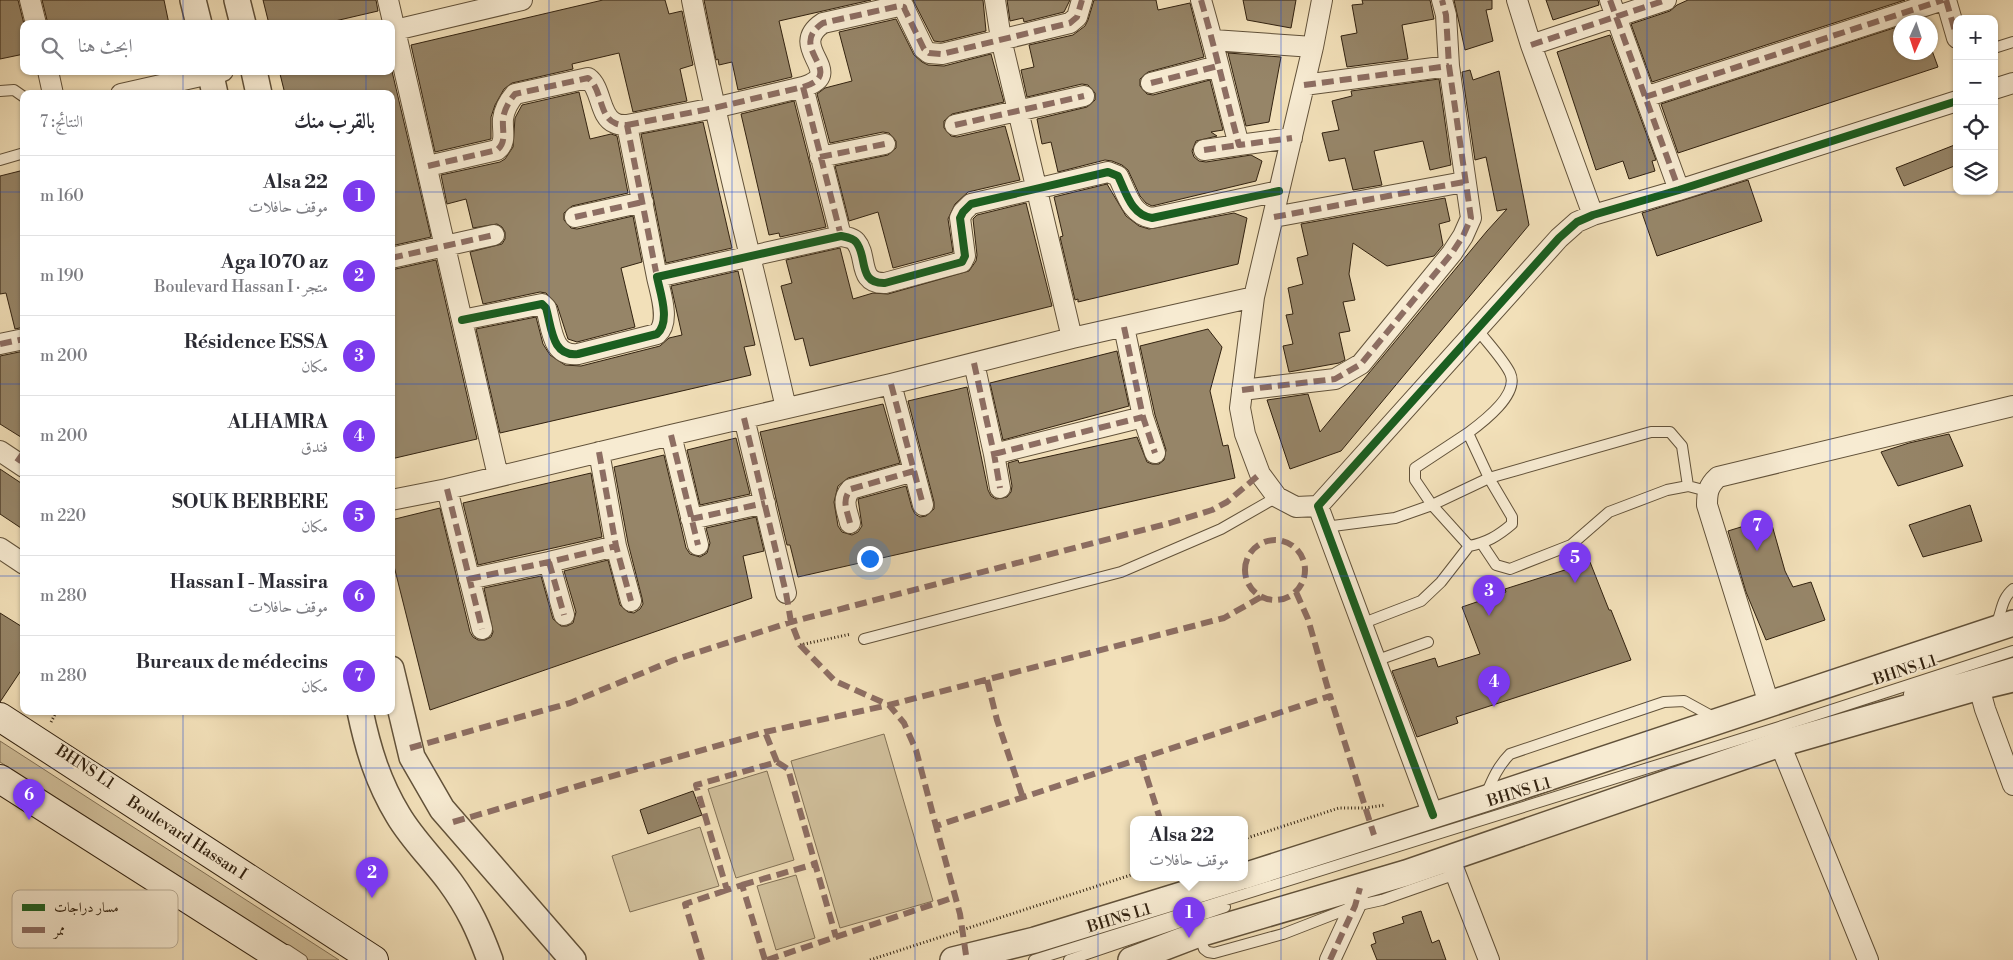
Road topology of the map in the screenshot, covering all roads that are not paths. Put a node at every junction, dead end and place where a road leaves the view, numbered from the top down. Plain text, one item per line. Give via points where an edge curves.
1 (30, 0) edge
2 (193, 0) edge
3 (237, 0) edge
4 (388, 0) edge
5 (522, 0) edge
6 (692, 0) edge
7 (995, 0) edge
8 (1082, 0) edge
9 (1201, 0) edge
10 (1322, 0) edge
11 (1442, 0) edge
12 (1517, 0) edge
13 (1666, 0) edge
14 (1944, 0) edge
15 (1613, 8) edge
16 (35, 20) edge
17 (198, 20) edge
18 (242, 20) edge
19 (392, 20) edge
20 (1953, 26) edge
21 (395, 30) edge
22 (395, 34) edge
23 (1001, 39) junction
24 (1213, 40) junction
25 (2013, 42) edge
26 (1531, 45) junction
27 (1313, 47) junction
28 (1998, 47) edge
29 (1218, 66) junction
30 (1448, 66) junction
31 (49, 75) edge
32 (255, 75) edge
33 (215, 78) edge
34 (1151, 83) dead end
35 (2013, 83) edge
36 (1304, 85) junction
37 (803, 87) junction
38 (1998, 88) edge
39 (52, 90) edge
40 (144, 90) edge
41 (258, 90) edge
42 (0, 91) edge
43 (20, 94) edge
44 (1084, 96) dead end
45 (1645, 97) junction
46 (1953, 102) edge
47 (714, 108) junction
48 (1018, 111) junction
49 (627, 125) junction
50 (955, 125) dead end
51 (1292, 138) junction
52 (885, 144) dead end
53 (1239, 146) junction
54 (1204, 150) dead end
55 (20, 154) edge
56 (820, 157) junction
57 (0, 160) edge
58 (428, 166) junction
59 (1464, 182) junction
60 (1037, 189) junction
61 (1679, 190) junction
62 (1279, 191) junction
63 (643, 202) junction
64 (1593, 215) junction
65 (575, 217) dead end
66 (1274, 217) junction
67 (494, 234) dead end
68 (841, 236) junction
69 (446, 246) junction
70 (395, 257) edge
71 (751, 257) junction
72 (657, 277) junction
73 (1254, 297) junction
74 (462, 320) junction
75 (1124, 327) junction
76 (1477, 329) junction
77 (1072, 338) junction
78 (20, 340) edge
79 (0, 344) edge
80 (974, 363) junction
81 (891, 384) junction
82 (1242, 390) junction
83 (2013, 406) edge
84 (786, 408) junction
85 (1143, 417) junction
86 (744, 418) junction
87 (1468, 433) junction
88 (671, 435) junction
89 (0, 451) edge
90 (598, 452) junction
91 (1155, 453) dead end
92 (994, 454) junction
93 (20, 460) edge
94 (914, 471) junction
95 (498, 476) junction
96 (1489, 478) junction
97 (1000, 488) dead end
98 (447, 489) junction
99 (1698, 489) junction
100 (1277, 496) junction
101 (395, 499) edge
102 (765, 503) junction
103 (923, 504) dead end
104 (1432, 505) junction
105 (1318, 506) junction
106 (691, 518) junction
107 (850, 523) dead end
108 (1325, 527) junction
109 (1482, 544) junction
110 (698, 545) dead end
111 (616, 546) junction
112 (1469, 546) junction
113 (0, 548) edge
114 (20, 561) edge
115 (550, 562) junction
116 (468, 579) junction
117 (2013, 589) edge
118 (786, 593) dead end
119 (631, 601) dead end
120 (564, 615) dead end
121 (1361, 624) junction
122 (2003, 626) edge
123 (482, 629) dead end
124 (864, 639) road end
125 (1428, 642) dead end
126 (2013, 650) edge
127 (1375, 661) junction
128 (2013, 663) edge
129 (2013, 680) edge
130 (395, 686) edge
131 (1979, 687) junction
132 (1769, 704) junction
133 (361, 715) edge
134 (0, 717) edge
135 (1718, 720) junction
136 (0, 730) edge
137 (1780, 744) junction
138 (0, 780) edge
139 (2013, 785) edge
140 (1484, 799) junction
141 (1429, 806) junction
142 (1452, 866) junction
143 (1248, 874) edge
144 (1227, 881) edge
145 (174, 890) edge
146 (178, 893) edge
147 (1358, 897) junction
148 (241, 920) dead end
149 (284, 960) edge
150 (302, 960) edge
151 (356, 960) edge
152 (374, 960) edge
153 (490, 960) edge
154 (573, 960) edge
155 (953, 960) edge
156 (1034, 960) edge
157 (1070, 960) edge
158 (1131, 960) edge
159 (1330, 960) edge
160 (1489, 960) edge
161 (1868, 960) edge

1 - 16 street
2 - 17 street
3 - 18 street
4 - 19 street
5 - 21 street
6 - 47 street
7 - 23 street
8 - 23 street via 1077,17 1070,23
9 - 24 street
10 - 27 street
11 - 30 street via 1446,15
12 - 26 street
13 - 15 street
14 - 20 street
14 - 45 street
15 - 26 street
15 - 45 street
22 - 58 street
23 - 37 street via 942,54 929,53 904,8 899,6 824,24 810,37 821,74 819,79
23 - 48 street
24 - 27 street
24 - 29 street
25 - 28 lane
26 - 64 street
27 - 36 street
29 - 34 street
29 - 53 street
30 - 36 street
30 - 59 street
31 - 39 street
32 - 41 street
33 - 40 street
35 - 38 street
36 - 51 street
37 - 47 street
37 - 56 street
42 - 43 lane via 14,90
44 - 48 street
45 - 61 street
46 - 61 street
47 - 49 street
47 - 71 street
48 - 50 street
48 - 60 street
49 - 58 street via 614,123 608,118 596,84 582,78 515,94 506,107 503,142 497,150
49 - 63 street
51 - 53 street
51 - 62 street
52 - 56 street
53 - 54 street
55 - 57 lane
56 - 68 street
58 - 69 street
59 - 66 street
59 - 82 street via 1471,218 1463,236 1361,364 1335,379
60 - 62 street via 1113,173 1118,176 1134,209 1152,218
60 - 68 street via 970,204 963,212 960,226 965,256 960,264 885,283 876,284 869,278 857,244 853,239
60 - 77 street
61 - 64 street
62 - 66 street
63 - 65 street
63 - 72 street
64 - 76 street via 1577,222 1559,238
66 - 73 street
67 - 69 street
68 - 71 street
69 - 70 street
69 - 74 street
71 - 72 street
71 - 84 street
72 - 74 street via 664,319 657,334 578,354 566,354 558,348 542,304
73 - 75 street
73 - 82 street
74 - 95 street
75 - 77 street
75 - 85 street
76 - 87 lane via 1511,374 1510,393 1486,420
76 - 105 street
77 - 80 street
78 - 79 street
80 - 81 street
80 - 92 street
81 - 84 street
81 - 94 street
82 - 100 street via 1240,408 1245,434 1260,474
83 - 99 street via 1718,478
84 - 86 street
85 - 91 street
85 - 92 street
86 - 88 street
86 - 102 street
87 - 96 lane
87 - 104 lane via 1414,468 1415,480
88 - 90 street
88 - 106 street
89 - 93 street
90 - 95 street
90 - 111 street
92 - 97 street
94 - 103 street
94 - 107 street via 851,489 844,502
95 - 98 street
96 - 99 lane via 1651,432 1670,432 1682,446
96 - 104 lane
96 - 109 lane via 1510,512 1512,524
98 - 101 street
98 - 116 street
99 - 109 lane via 1668,490 1609,512 1571,545 1510,569 1496,565
99 - 132 street via 1707,505
100 - 105 street via 1296,507
100 - 124 lane via 1221,529 1121,572
102 - 106 street
102 - 118 street
104 - 108 lane via 1395,518
104 - 112 lane
105 - 108 street
106 - 110 street
108 - 121 street
109 - 112 lane
111 - 115 street
111 - 119 street
112 - 121 lane via 1441,582 1421,601
113 - 114 street
115 - 116 street
115 - 120 street
116 - 123 street
117 - 122 lane via 2004,598
121 - 127 street
122 - 132 street
125 - 127 lane
126 - 156 lane, BHNS L1 via 1776,728
127 - 141 street
128 - 157 lane, BHNS L1 via 1334,872
129 - 131 street
130 - 154 street via 412,757 442,809
131 - 137 street
131 - 139 street
132 - 135 street
133 - 153 street via 379,780 399,817 476,922
134 - 152 main road, Boulevard Hassan I
135 - 140 street
135 - 140 lane via 1684,701 1655,705 1510,754 1493,778
136 - 151 lane, BHNS L1
137 - 142 street
137 - 161 street
138 - 145 main road
140 - 141 street
141 - 143 street
142 - 147 street
142 - 160 street
144 - 155 street via 1035,940
146 - 149 main road
147 - 158 street via 1199,934
147 - 159 street
148 - 150 lane

